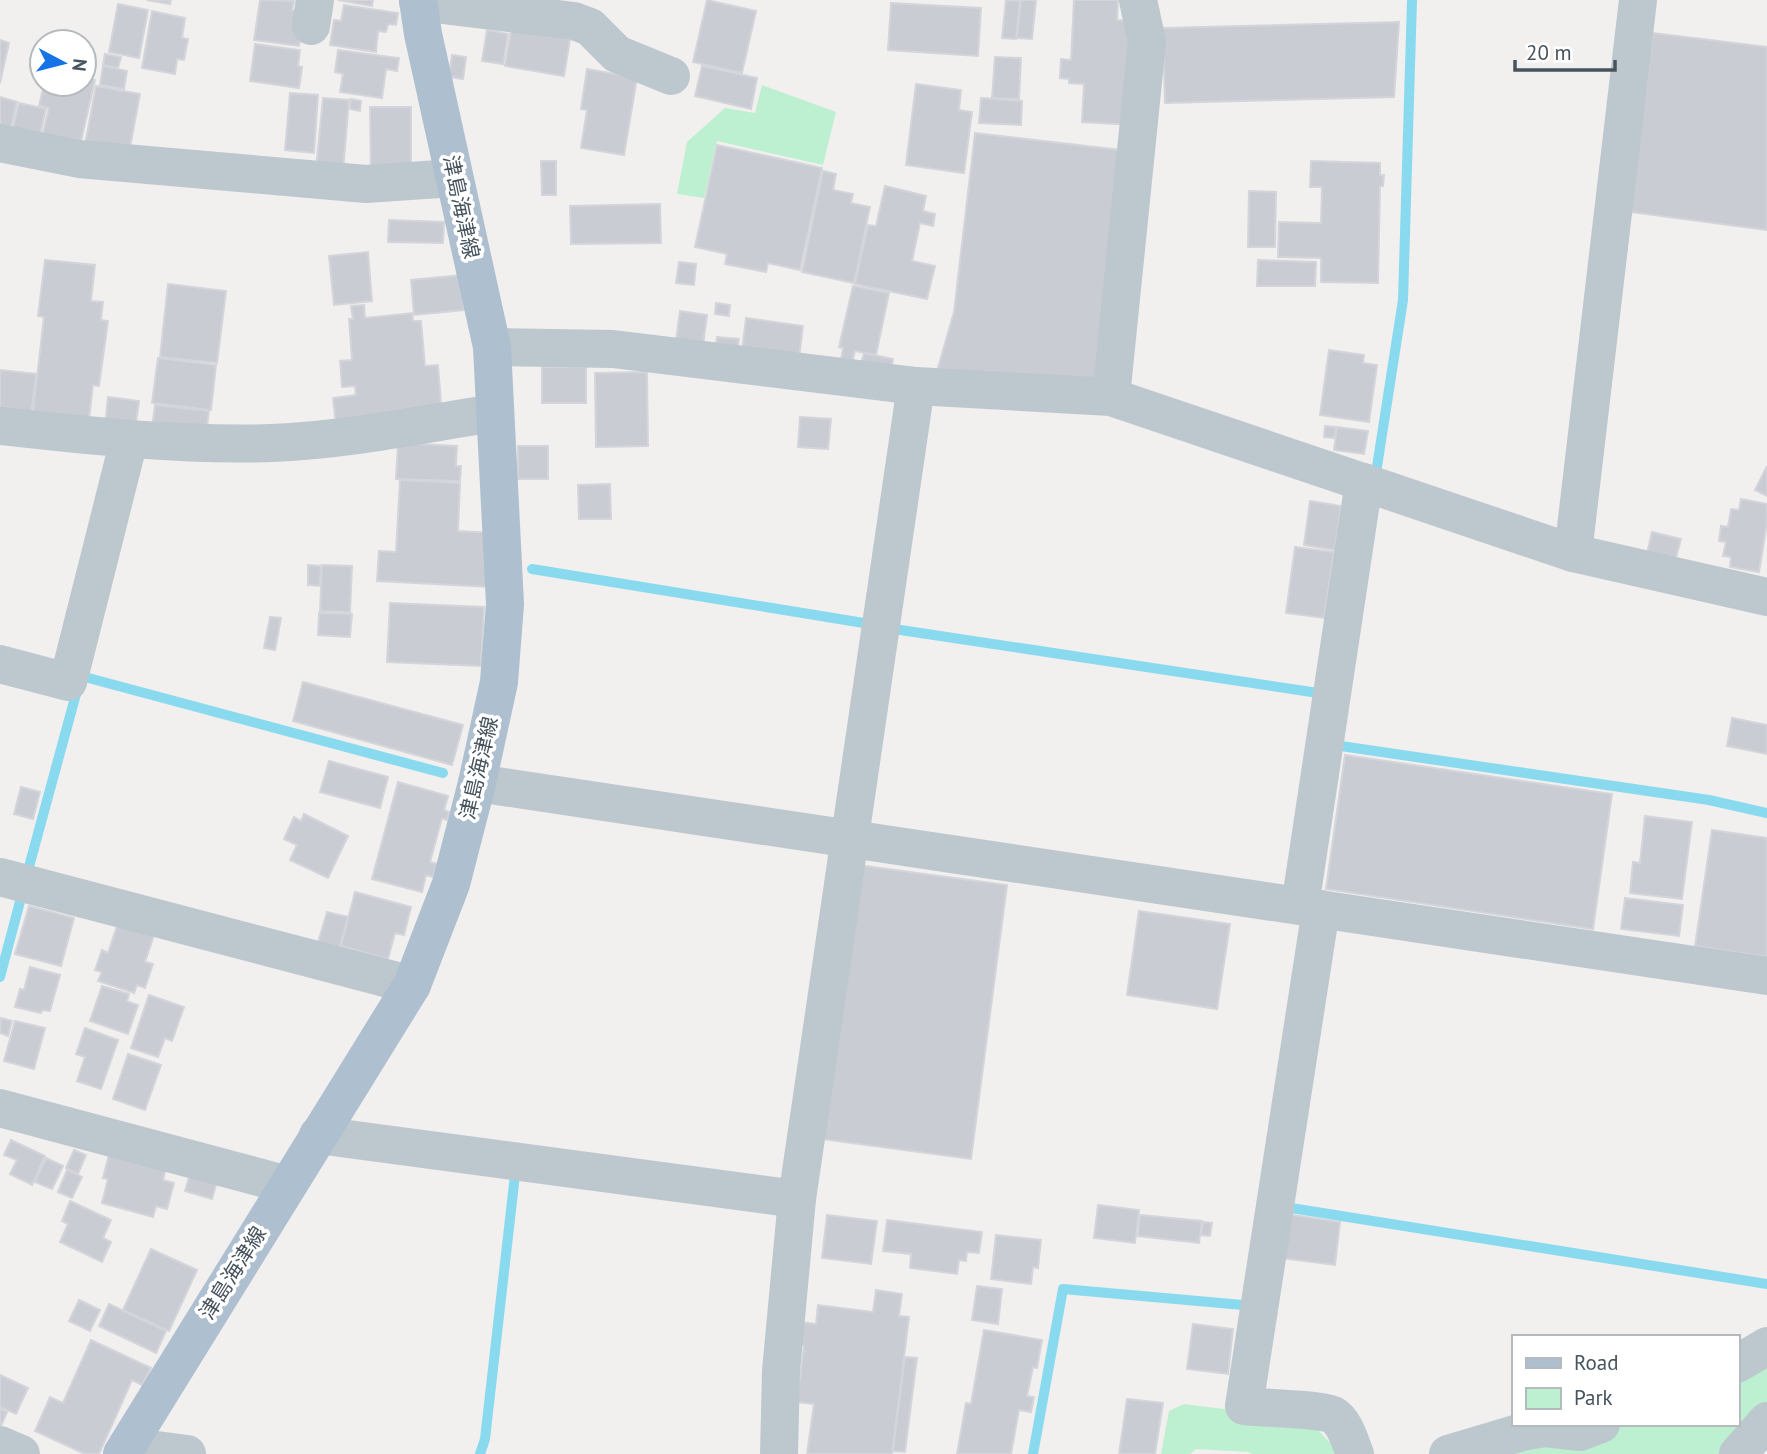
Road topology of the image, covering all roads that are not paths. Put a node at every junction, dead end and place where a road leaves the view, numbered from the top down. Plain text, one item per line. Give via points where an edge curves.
1 (1138, 0) edge
2 (1638, 0) edge
3 (418, 1) edge
4 (671, 76) dead end
5 (0, 143) edge
6 (454, 178) junction
7 (492, 347) junction
8 (916, 386) junction
9 (1111, 397) junction
10 (495, 413) junction
11 (0, 426) edge
12 (129, 440) junction
13 (1364, 482) junction
14 (1573, 553) junction
15 (1763, 588) edge
16 (0, 664) edge
17 (477, 783) junction
18 (850, 839) junction
19 (0, 877) edge
20 (1311, 907) junction
21 (1767, 976) edge
22 (412, 985) junction
23 (0, 1108) edge
24 (318, 1135) junction
25 (288, 1185) junction
26 (797, 1199) junction
27 (1767, 1346) edge
28 (1739, 1363) edge
29 (1767, 1421) edge
30 (1596, 1426) edge
31 (0, 1445) edge
32 (1767, 1447) edge
33 (124, 1450) edge
34 (21, 1454) edge
35 (187, 1454) edge
36 (779, 1454) edge
37 (1355, 1454) edge
38 (1448, 1454) edge
39 (1738, 1454) edge
40 (1753, 1454) edge

1 - 9 street via 1147,42
2 - 14 street
3 - 4 street via 574,21 590,27 617,54
3 - 6 main road, 津島海津線
5 - 6 street via 79,159 366,184
6 - 7 main road, 津島海津線
7 - 8 street via 613,349
7 - 10 main road, 津島海津線
8 - 9 street
8 - 18 street
9 - 13 street
10 - 12 street via 338,438 271,443
10 - 17 main road, 津島海津線 via 505,604 499,682
11 - 12 street
12 - 16 street via 68,682
13 - 14 street
13 - 20 street
14 - 15 street
17 - 18 street
17 - 22 main road, 津島海津線 via 451,884
18 - 20 street
18 - 26 street
19 - 22 street
20 - 21 street
20 - 37 street via 1244,1406 1335,1416
22 - 24 main road, 津島海津線
23 - 25 street
24 - 25 main road, 津島海津線
24 - 26 street
25 - 33 main road, 津島海津線
26 - 36 street via 781,1371
27 - 28 street
29 - 39 street
30 - 38 street via 1580,1432 1545,1428 1522,1432
31 - 34 street
32 - 40 street
33 - 35 street

